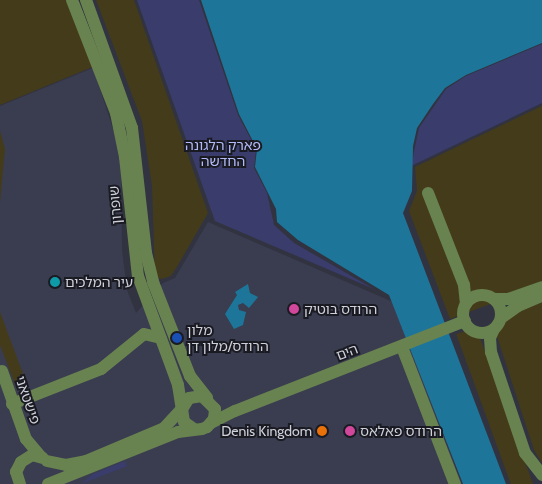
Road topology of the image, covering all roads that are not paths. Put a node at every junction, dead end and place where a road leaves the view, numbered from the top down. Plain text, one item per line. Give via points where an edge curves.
1 (72, 0) edge
2 (86, 0) edge
3 (428, 193) dead end
4 (458, 269) junction
5 (542, 287) edge
6 (542, 296) edge
7 (489, 297) junction
8 (466, 304) junction
9 (151, 314) junction
10 (465, 321) junction
11 (497, 323) junction
12 (477, 332) junction
13 (161, 338) junction
14 (132, 342) junction
15 (404, 347) junction
16 (491, 352) junction
17 (1, 369) edge
18 (209, 400) junction
19 (12, 404) junction
20 (182, 410) junction
21 (238, 410) junction
22 (211, 423) junction
23 (194, 429) junction
24 (26, 439) junction
25 (44, 459) junction
26 (20, 462) junction
27 (91, 468) junction
28 (542, 475) edge
29 (20, 484) edge
30 (48, 484) edge
31 (70, 484) edge
32 (455, 484) edge

1 - 9 street, שופרון via 120,127 136,263
2 - 18 street, שופרון via 132,128 146,253 155,288 188,373
3 - 4 street
4 - 7 street
4 - 8 street
5 - 7 street via 508,299
6 - 11 street via 518,306
7 - 8 street via 473,298
7 - 11 street via 500,307
8 - 10 street
9 - 13 street, שופרון
9 - 14 street
10 - 12 street
10 - 15 street, הים
11 - 12 street
11 - 16 street via 490,338
12 - 16 street
13 - 14 street via 147,334
13 - 20 street, שופרון via 178,385
14 - 19 street via 98,371
15 - 21 street, הים
15 - 32 street
16 - 28 street via 525,453
17 - 19 street, פישטאני
18 - 20 street via 192,397
18 - 21 street
18 - 22 street via 215,411
19 - 24 street, פישטאני
20 - 23 street via 184,422
20 - 25 street via 164,428 86,461 66,465
21 - 22 street, הים
22 - 23 street
23 - 27 street via 178,432
24 - 25 street, פישטאני
24 - 26 street, פישטאני
25 - 26 street via 30,456
25 - 30 street via 52,474
26 - 29 street, פישטאני via 16,472
27 - 30 street
27 - 31 street

